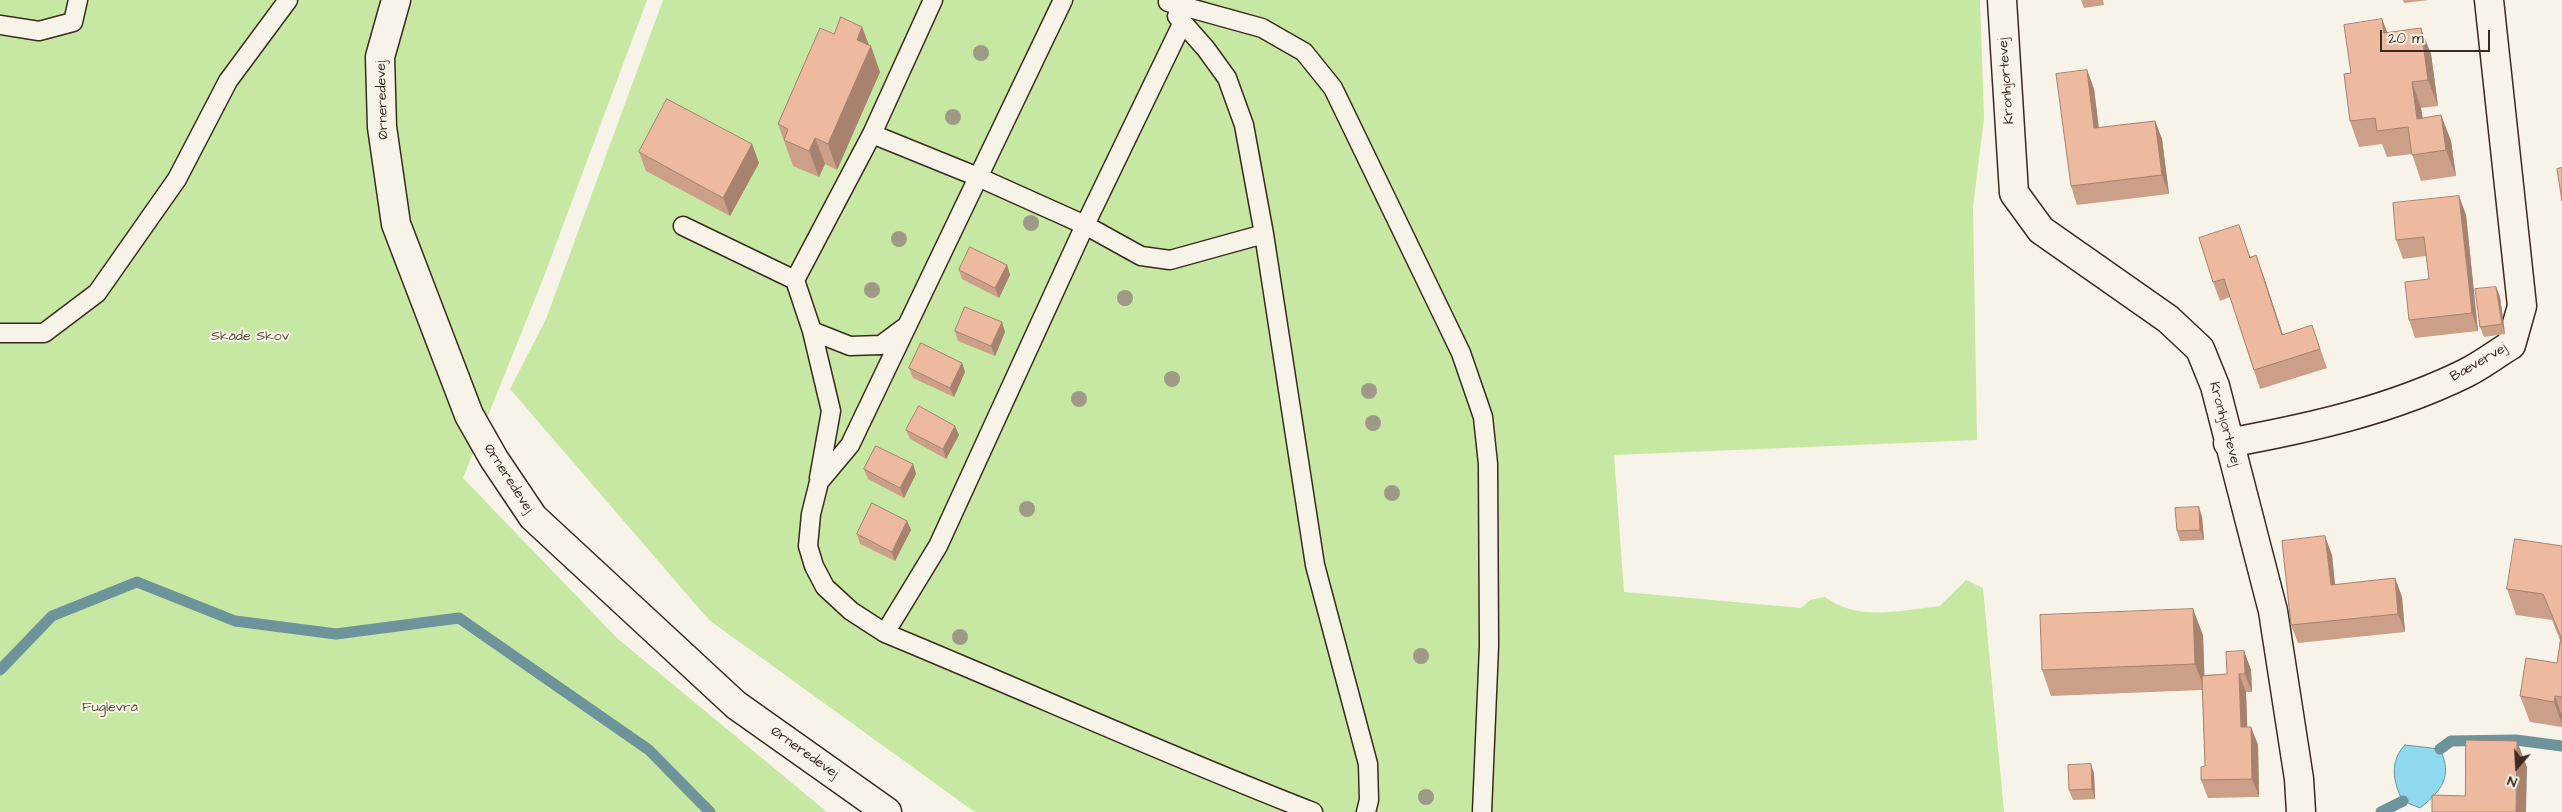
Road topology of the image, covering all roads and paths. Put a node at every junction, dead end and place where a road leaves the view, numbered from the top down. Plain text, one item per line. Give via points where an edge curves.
1 (78, 0) edge
2 (288, 0) edge
3 (396, 0) edge
4 (933, 0) edge
5 (1063, 0) edge
6 (2002, 0) edge
7 (2489, 0) edge
8 (1166, 1) edge
9 (1182, 24) junction
10 (0, 25) edge
11 (872, 134) junction
12 (978, 177) junction
13 (1085, 225) junction
14 (683, 226) dead end
15 (1264, 234) junction
16 (795, 280) junction
17 (906, 327) junction
18 (812, 331) junction
19 (0, 333) edge
20 (2228, 443) junction
21 (819, 482) junction
22 (884, 633) junction
23 (887, 812) edge
24 (1314, 812) edge
25 (1366, 812) edge
26 (1482, 812) edge
27 (2301, 812) edge

1 - 10 lane via 73,22 39,31
2 - 19 lane via 228,81 177,178 97,294 44,333
3 - 23 street, Ørneredevej via 380,58 382,127 396,224 469,415 494,459 533,518 736,705
4 - 11 lane
5 - 12 lane
6 - 20 street, Kronhjortevej via 2014,193 2041,230 2168,319 2200,349 2215,386
7 - 20 street, Bævervej via 2522,306 2512,345 2467,373 2398,401 2316,427
8 - 9 lane
8 - 26 lane via 1262,28 1304,52 1333,88 1461,352 1483,417 1488,464 1489,646
9 - 13 lane
9 - 15 lane via 1227,78 1244,125
11 - 12 lane
11 - 16 lane
12 - 13 lane
12 - 17 lane
13 - 15 lane via 1141,256 1170,260
13 - 22 lane via 938,546
14 - 16 lane
15 - 25 lane via 1315,565 1368,764
16 - 18 lane
17 - 18 lane via 881,345 850,346
17 - 21 lane via 850,445
18 - 21 lane via 831,412
20 - 27 street, Kronhjortevej via 2273,611 2299,779
21 - 22 lane via 808,546 814,566 825,587 850,611
22 - 24 lane via 1050,701 1187,763

